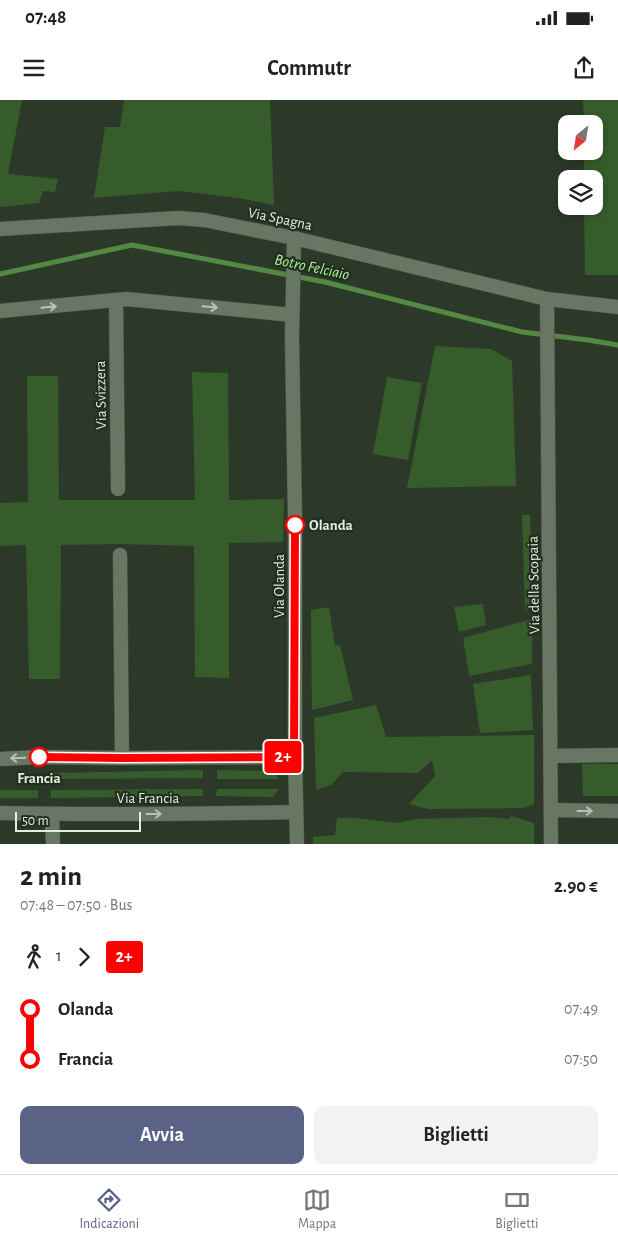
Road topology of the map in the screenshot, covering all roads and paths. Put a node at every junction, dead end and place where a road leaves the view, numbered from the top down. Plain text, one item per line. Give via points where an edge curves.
1 (0, 229) edge
2 (294, 238) junction
3 (547, 299) junction
4 (116, 300) junction
5 (618, 307) edge
6 (292, 311) junction
7 (0, 312) edge
8 (118, 489) dead end
9 (120, 555) dead end
10 (618, 755) edge
11 (552, 756) junction
12 (294, 757) junction
13 (0, 758) edge
14 (122, 758) junction
15 (551, 810) junction
16 (618, 811) edge
17 (0, 812) edge
18 (296, 812) junction
19 (52, 814) junction
20 (53, 844) edge
21 (297, 844) edge
22 (552, 844) edge

1 - 2 street, Via Spagna via 178,218
2 - 3 street, Via Spagna
2 - 6 street, Via Olanda
3 - 5 street, Via Spagna
3 - 11 street, Via della Scopaia
4 -> 6 street
7 -> 4 street
4 - 8 street, Via Svizzera
6 - 12 street, Via Olanda
9 - 14 street
10 - 11 street
11 - 15 street, Via della Scopaia
12 - 14 street
12 - 18 street, Via Olanda
14 -> 13 street
15 -> 16 street
15 - 22 street, Via della Scopaia
17 - 19 street, Via Francia
19 -> 18 street, Via Francia
18 - 21 street, Via Olanda
19 - 20 street

